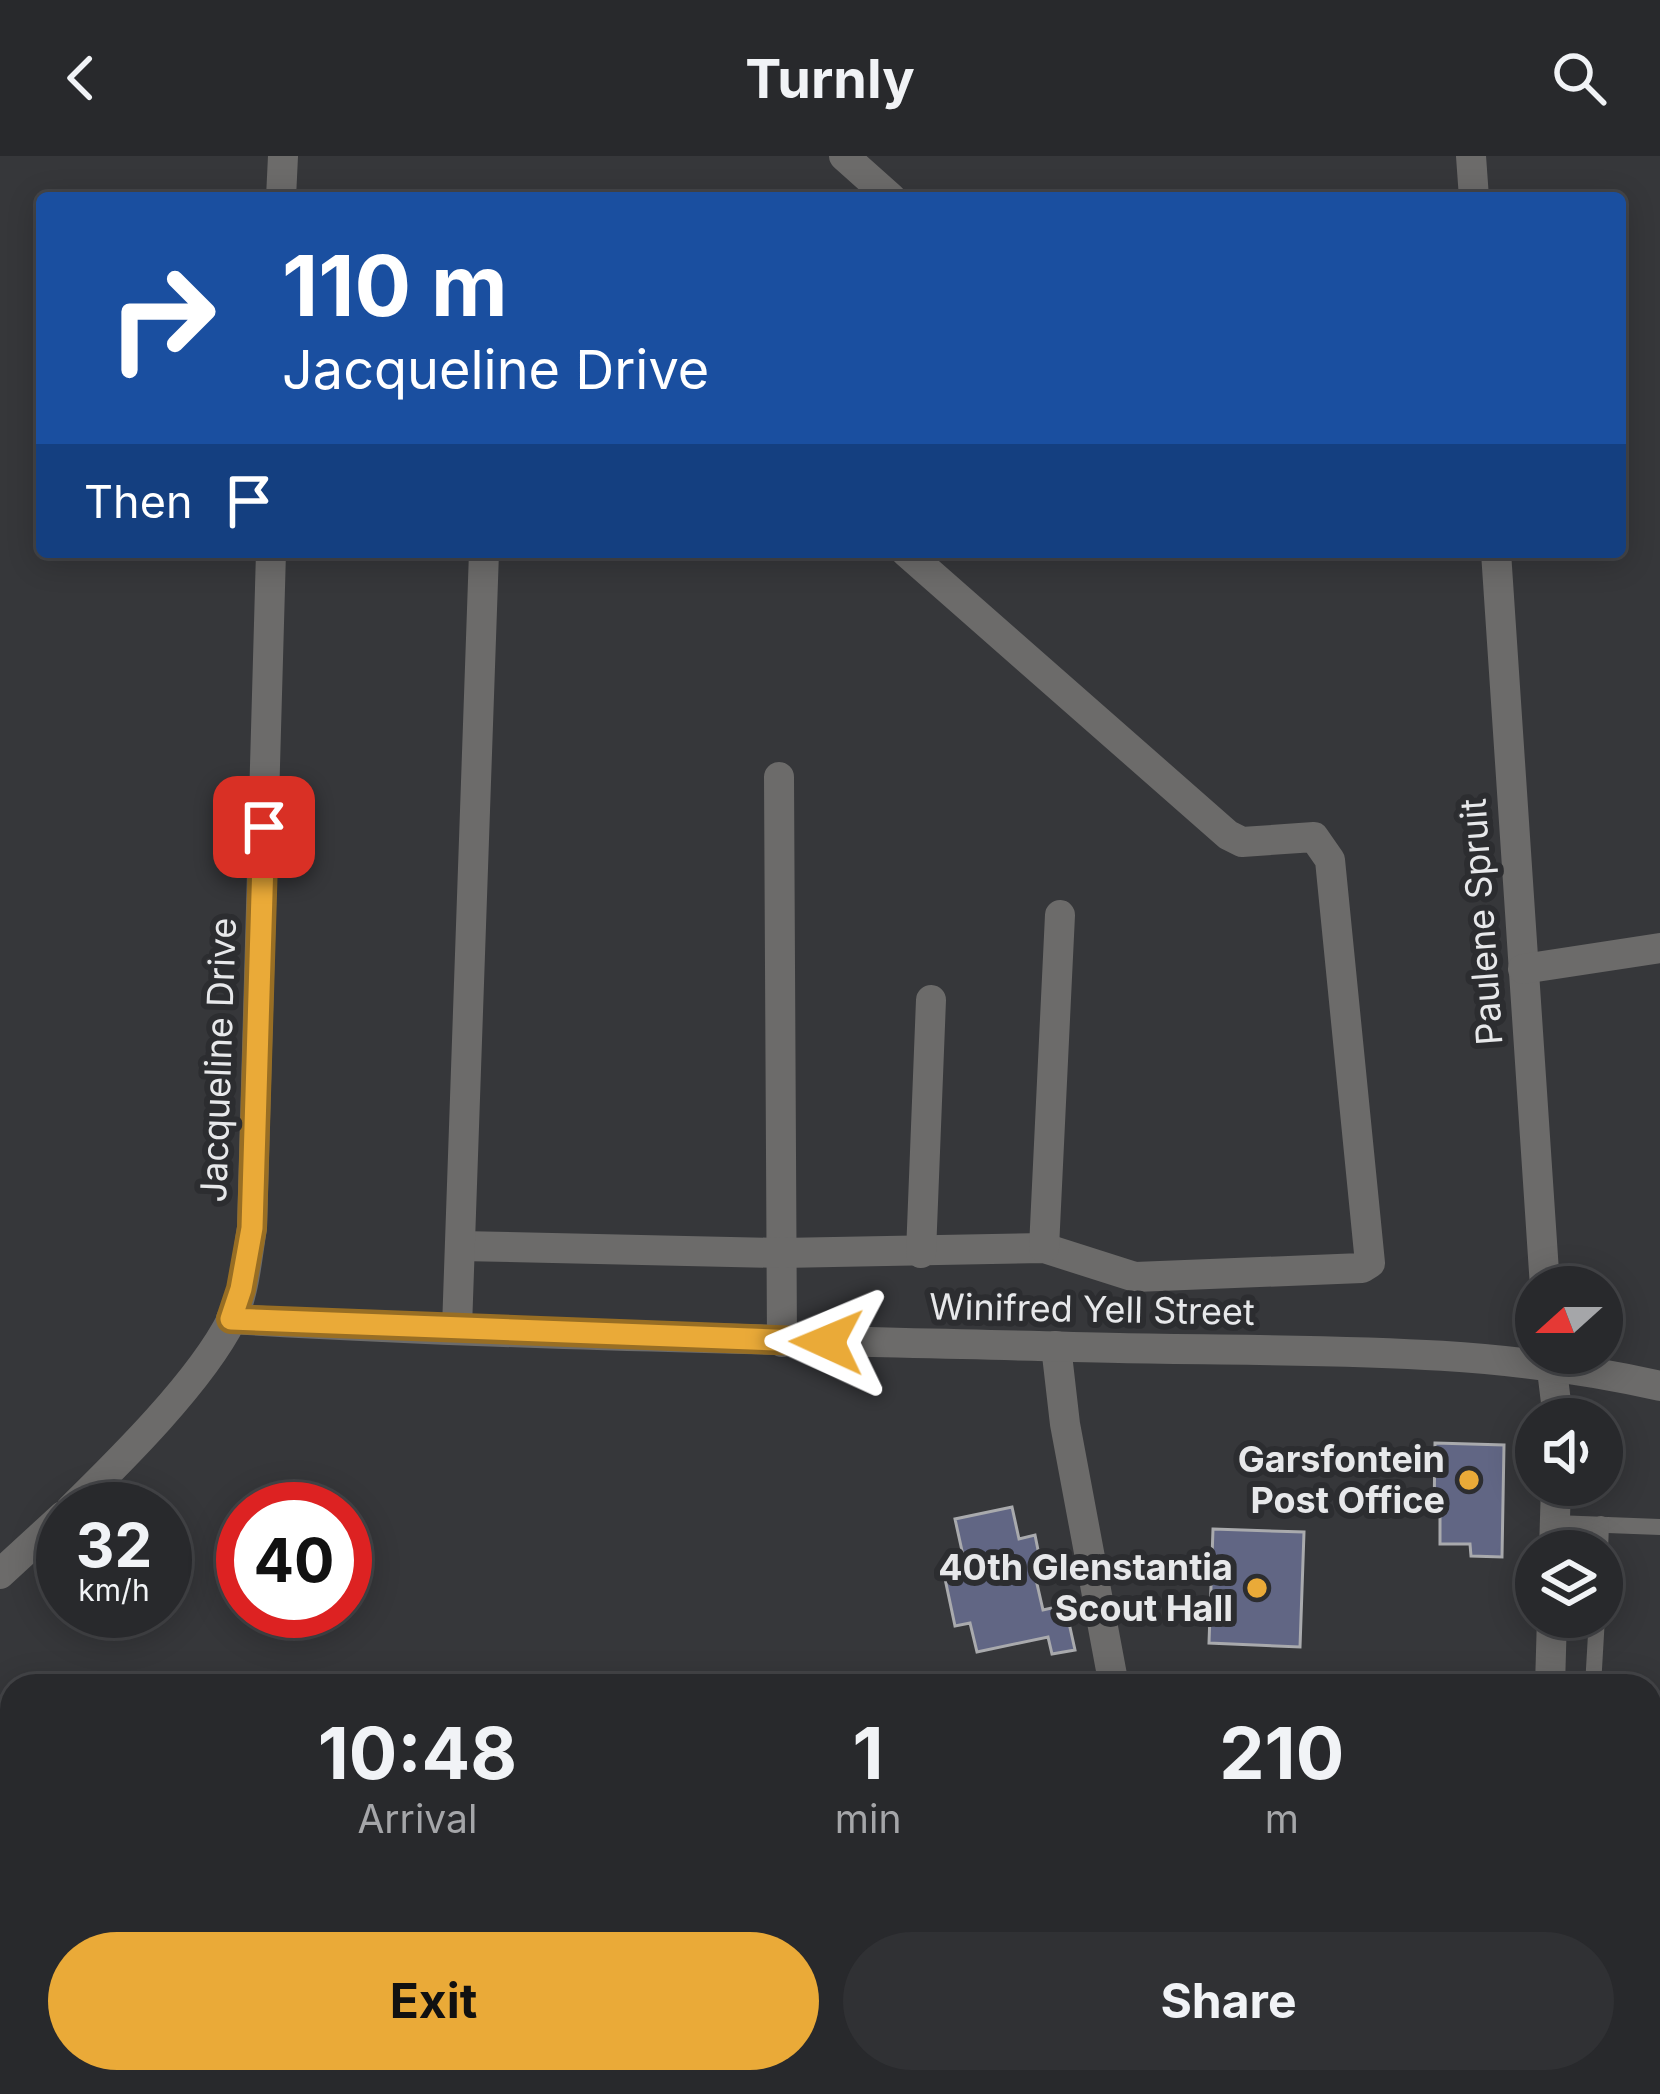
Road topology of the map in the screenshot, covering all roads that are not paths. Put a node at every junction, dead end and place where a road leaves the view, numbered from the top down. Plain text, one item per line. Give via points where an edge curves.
1 (283, 156) edge
2 (844, 156) edge
3 (1471, 156) edge
4 (281, 192) edge
5 (884, 192) edge
6 (1474, 192) edge
7 (272, 558) edge
8 (484, 558) edge
9 (913, 558) edge
10 (1496, 558) edge
11 (779, 777) dead end
12 (1060, 915) dead end
13 (1660, 948) edge
14 (1523, 969) junction
15 (932, 1000) dead end
16 (460, 1246) junction
17 (1044, 1248) junction
18 (781, 1253) junction
19 (921, 1253) junction
20 (1544, 1266) edge
21 (231, 1319) junction
22 (457, 1328) junction
23 (782, 1342) junction
24 (1056, 1346) junction
25 (1515, 1358) edge
26 (1611, 1374) edge
27 (1660, 1386) edge
28 (96, 1482) edge
29 (1601, 1524) junction
30 (1660, 1526) edge
31 (1579, 1530) edge
32 (1601, 1530) edge
33 (36, 1541) edge
34 (0, 1574) edge
35 (1553, 1638) edge
36 (1596, 1638) edge
37 (1112, 1674) edge
38 (1554, 1674) edge
39 (1594, 1674) edge

1 - 4 street
2 - 5 street
3 - 6 street
7 - 21 street, Jacqueline Drive via 252,1228
8 - 16 street
9 - 17 street via 1228,835 1242,842 1314,837 1330,860 1370,1263 1135,1277
10 - 14 street, Paulene Spruit
11 - 18 street
12 - 17 street
13 - 14 street
14 - 20 street, Paulene Spruit
15 - 19 street
16 - 18 street
16 - 22 street
17 - 19 street
18 - 19 street
18 - 23 street
21 - 22 street, Winifred Yell Street
21 - 28 street, Jacqueline Drive via 182,1389
22 - 23 street, Winifred Yell Street
23 - 24 street, Winifred Yell Street
24 - 25 street, Winifred Yell Street
24 - 37 street
26 - 27 street, Winifred Yell Street
29 - 30 lane
29 - 31 lane
29 - 32 lane
33 - 34 street
35 - 38 street
36 - 39 lane

